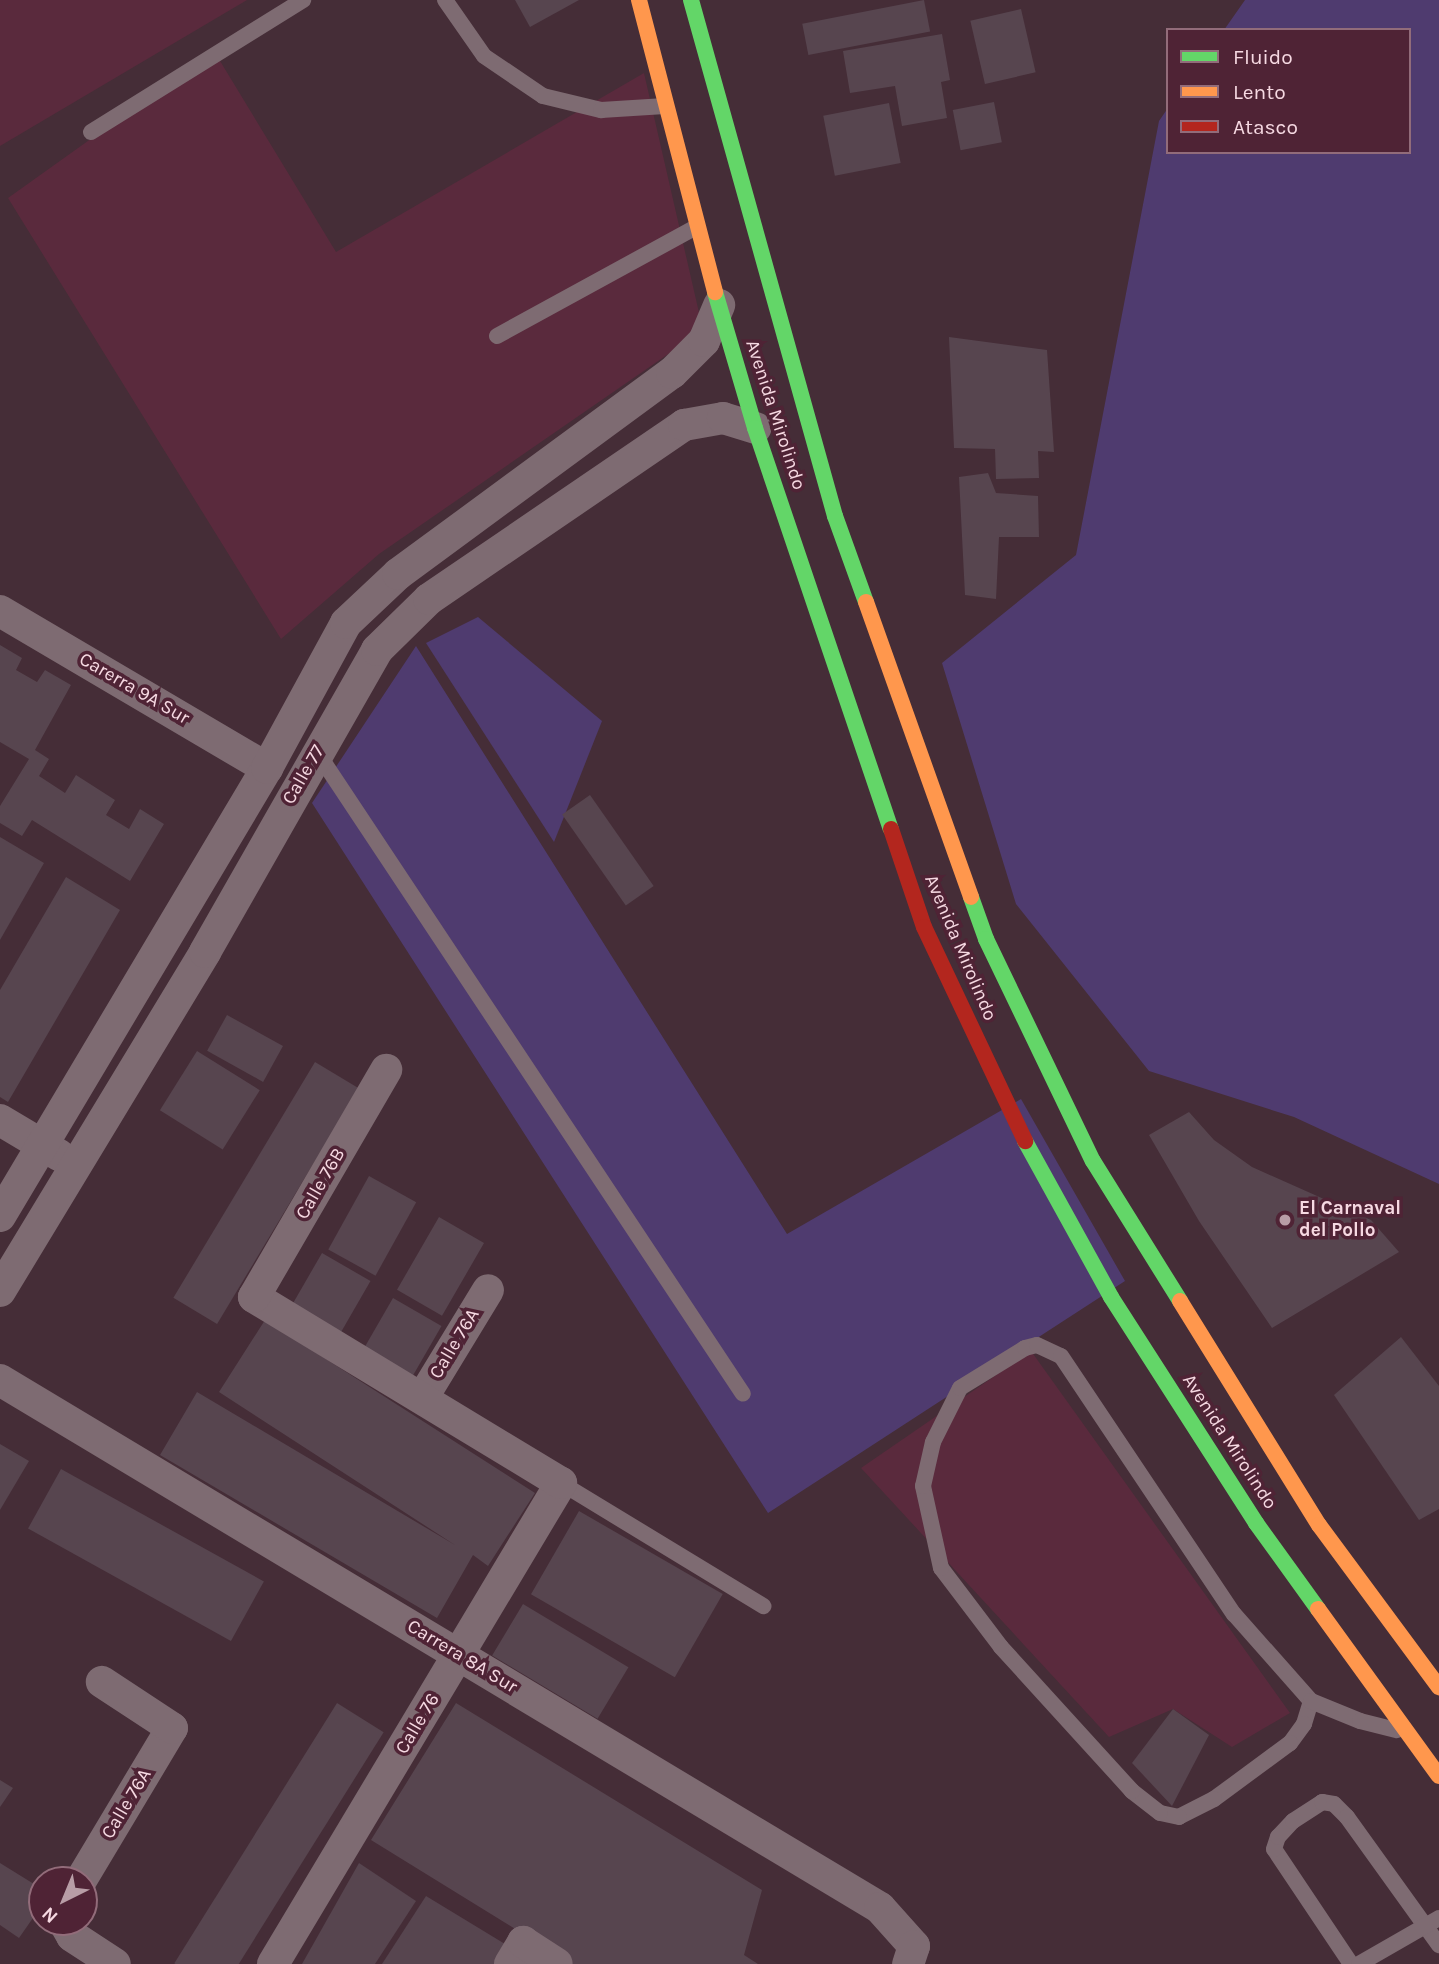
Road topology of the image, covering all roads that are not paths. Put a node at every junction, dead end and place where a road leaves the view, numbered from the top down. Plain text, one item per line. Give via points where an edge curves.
1 (303, 0) edge
2 (445, 0) edge
3 (639, 0) edge
4 (691, 0) edge
5 (667, 106) junction
6 (91, 132) dead end
7 (696, 227) junction
8 (719, 305) junction
9 (497, 336) dead end
10 (755, 428) junction
11 (0, 611) edge
12 (286, 732) junction
13 (317, 752) junction
14 (267, 768) junction
15 (386, 1070) dead end
16 (0, 1119) edge
17 (44, 1145) junction
18 (75, 1166) junction
19 (0, 1216) edge
20 (488, 1290) dead end
21 (0, 1291) edge
22 (0, 1380) edge
23 (743, 1394) dead end
24 (424, 1397) junction
25 (561, 1483) junction
26 (763, 1606) dead end
27 (459, 1655) junction
28 (102, 1682) dead end
29 (1439, 1688) edge
30 (1311, 1701) junction
31 (1406, 1732) junction
32 (1439, 1776) edge
33 (89, 1866) edge
34 (1432, 1922) edge
35 (72, 1936) edge
36 (1439, 1945) edge
37 (516, 1953) edge
38 (911, 1955) edge
39 (115, 1964) edge
40 (273, 1964) edge
41 (557, 1964) edge
42 (1351, 1964) edge
43 (1359, 1964) edge

1 - 6 lane
2 - 5 lane via 484,56 543,96 601,110
3 - 5 main road, Avenida Mirolindo
4 - 29 main road, Avenida Mirolindo via 835,516 986,939 1093,1161 1319,1525
5 - 7 main road, Avenida Mirolindo
7 - 8 main road, Avenida Mirolindo
7 - 9 lane
8 - 10 main road, Avenida Mirolindo
8 - 12 street, Calle 77 via 704,341 672,373 398,574 346,623
10 - 13 street, Calle 77 via 723,418 684,425 429,599 377,650
10 - 31 main road, Avenida Mirolindo via 924,927 1042,1177 1111,1297 1256,1523
11 - 14 street, Carerra 9A Sur
12 - 13 street
12 - 14 street, Calle 77
13 - 18 street, Calle 77 via 205,952
13 - 23 lane
14 - 17 street, Calle 77
15 - 24 street, Calle 76B via 254,1297
16 - 17 street
17 - 18 street
17 - 19 street, Calle 77
18 - 21 street, Calle 77
20 - 24 street, Calle 76A
22 - 27 street, Carrera 8A Sur
24 - 25 street
25 - 26 lane
25 - 27 street, Calle 76
27 - 38 street, Carrera 8A Sur via 880,1908
27 - 40 street, Calle 76
28 - 33 street, Calle 76A via 172,1728
30 - 30 lane via 1234,1614 1061,1356 1037,1345 1026,1348 960,1388 933,1442 923,1486 942,1568 1001,1647 1132,1791 1160,1812 1179,1817 1214,1799 1290,1743 1304,1724
30 - 31 lane via 1360,1721
31 - 32 main road, Avenida Mirolindo
34 - 36 lane
34 - 42 lane via 1347,1816 1334,1804 1322,1802 1293,1821 1274,1849
34 - 43 lane
35 - 39 street
37 - 41 street

